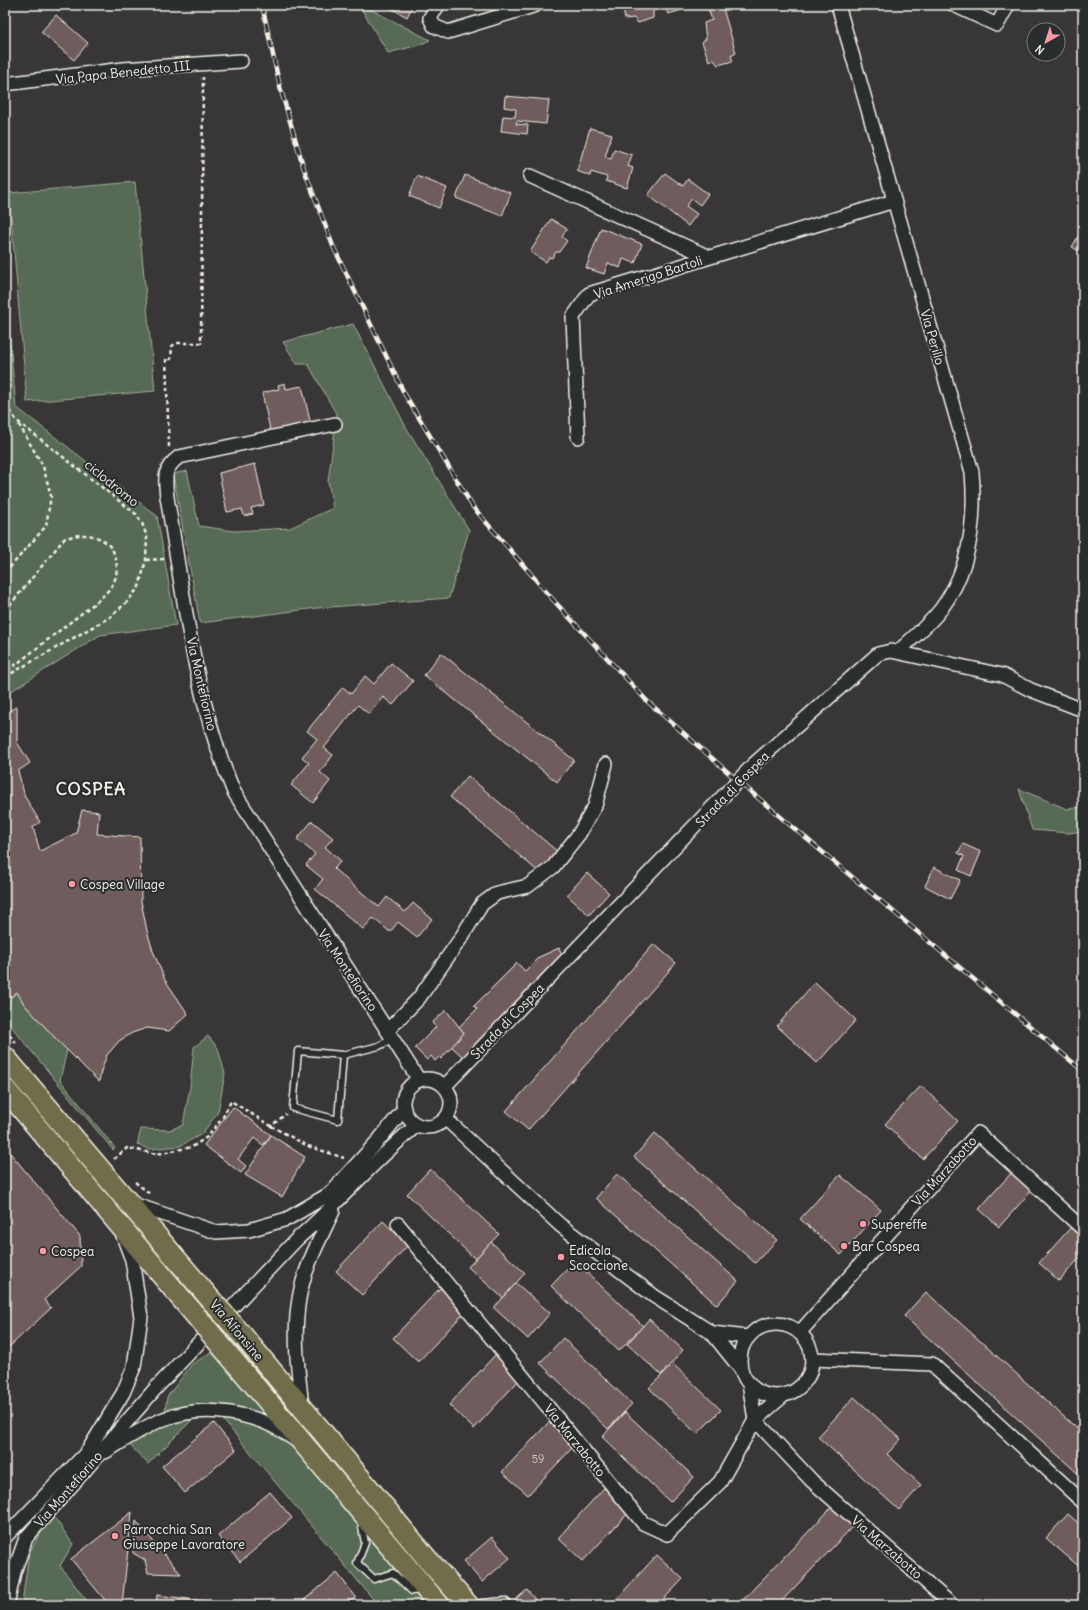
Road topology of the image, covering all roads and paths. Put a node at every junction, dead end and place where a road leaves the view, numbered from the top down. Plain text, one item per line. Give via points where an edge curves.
1 (438, 5) edge
2 (536, 5) edge
3 (838, 5) edge
4 (954, 5) edge
5 (1008, 5) edge
6 (241, 61) dead end
7 (203, 64) junction
8 (5, 84) edge
9 (530, 176) dead end
10 (894, 201) junction
11 (709, 257) junction
12 (5, 405) edge
13 (17, 421) junction
14 (335, 424) dead end
15 (578, 437) dead end
16 (169, 464) junction
17 (5, 573) edge
18 (5, 611) edge
19 (898, 652) junction
20 (5, 673) edge
21 (5, 677) edge
22 (1083, 710) edge
23 (606, 764) dead end
24 (5, 1030) edge
25 (391, 1034) junction
26 (11, 1051) edge
27 (342, 1055) junction
28 (419, 1080) junction
29 (445, 1086) junction
30 (5, 1089) edge
31 (293, 1108) junction
32 (404, 1109) junction
33 (446, 1119) junction
34 (417, 1125) junction
35 (271, 1126) junction
36 (109, 1152) dead end
37 (349, 1153) dead end
38 (114, 1158) junction
39 (344, 1158) junction
40 (119, 1164) dead end
41 (338, 1164) dead end
42 (134, 1180) dead end
43 (334, 1197) junction
44 (156, 1198) dead end
45 (129, 1203) junction
46 (118, 1223) junction
47 (398, 1224) dead end
48 (1083, 1228) edge
49 (800, 1332) junction
50 (712, 1333) junction
51 (747, 1337) junction
52 (812, 1359) junction
53 (740, 1368) junction
54 (749, 1383) junction
55 (784, 1395) junction
56 (302, 1408) junction
57 (755, 1420) junction
58 (313, 1454) junction
59 (90, 1456) junction
60 (1083, 1502) edge
61 (358, 1507) junction
62 (5, 1537) edge
63 (426, 1589) junction
64 (7, 1605) edge
65 (439, 1605) edge
66 (467, 1605) edge
67 (509, 1605) edge
68 (952, 1605) edge

1 - 2 street via 430,18 434,26 448,32
3 - 10 street, Via Perillo
4 - 5 street via 997,25
6 - 7 street, Via Papa Benedetto III
7 - 8 street, Via Papa Benedetto III via 123,69
7 - 16 path via 201,343 177,343 172,346 171,359 166,358
9 - 11 street, Via Amerigo Bartoli
10 - 11 street, Via Amerigo Bartoli
10 - 19 street, Via Perillo via 972,472 975,503 971,536 962,573 941,609
11 - 15 street, Via Amerigo Bartoli via 589,294 573,317
12 - 13 path, ciclodromo
13 - 17 path via 43,466 51,496 46,526
13 - 21 path, ciclodromo via 136,514 147,537 146,560 139,587 110,617
14 - 16 street via 179,457
16 - 25 street, Via Montefiorino via 165,478 167,497 190,639 220,760 246,813
18 - 20 path via 64,539 73,535 97,536 114,552 116,577 109,590
19 - 22 street, Strada di Cospea via 1002,675 1031,690
19 - 29 street, Strada di Cospea via 878,654 754,764
23 - 25 street via 595,806 579,834 553,867 528,886 497,893 482,904 461,938
24 - 26 path
25 - 27 lane via 379,1046
25 - 28 street, Via Montefiorino
26 - 45 main road, Via Alfonsine
27 - 31 lane via 298,1052
27 - 31 lane via 338,1120
28 - 29 street via 433,1079
28 - 32 street via 408,1088 404,1095
29 - 33 street via 452,1106
30 - 46 main road, Via Alfonsine
31 - 35 path
32 - 34 street via 409,1119
32 - 43 street, Via Montefiorino
33 - 34 street via 430,1127
33 - 50 street via 560,1225 654,1296
34 - 43 street, Via Montefiorino
35 - 38 path via 231,1102 207,1137 192,1147 157,1154 127,1148
35 - 39 path via 308,1146
36 - 38 path
37 - 39 path
38 - 40 path
39 - 41 path
42 - 44 path via 143,1190
43 - 45 street via 287,1219 249,1230 216,1232
43 - 56 street via 312,1253 299,1299 297,1363
43 - 59 street, Via Montefiorino
45 - 56 main road, Via Alfonsine, bridge
46 - 58 main road, Via Alfonsine, bridge
46 - 59 street via 132,1260 141,1317 134,1367
47 - 57 street, Via Marzabotto via 643,1523 667,1534 720,1482
48 - 49 street, Via Marzabotto via 978,1133
49 - 51 street via 778,1323 766,1324
49 - 52 street, Via Marzabotto via 811,1349
50 - 51 street
50 - 53 street
51 - 53 street via 739,1357
52 - 55 street, Via Marzabotto via 811,1371 805,1382 796,1390
52 - 60 street via 932,1364
53 - 54 street
54 - 55 street via 762,1393
54 - 57 street
55 - 57 street, Via Marzabotto
56 - 66 main road, Via Alfonsine
57 - 68 street, Via Marzabotto via 812,1481
58 - 59 street via 288,1435 253,1418 228,1412 186,1414 162,1420
58 - 61 main road, Via Alfonsine
59 - 62 street, Via Montefiorino
59 - 64 street, Via Montefiorino via 26,1538 14,1572
61 - 63 main road, Via Alfonsine
61 - 63 lane via 365,1542 357,1563 374,1579 393,1573 412,1591
63 - 65 main road, Via Alfonsine
66 - 67 lane via 505,1601

